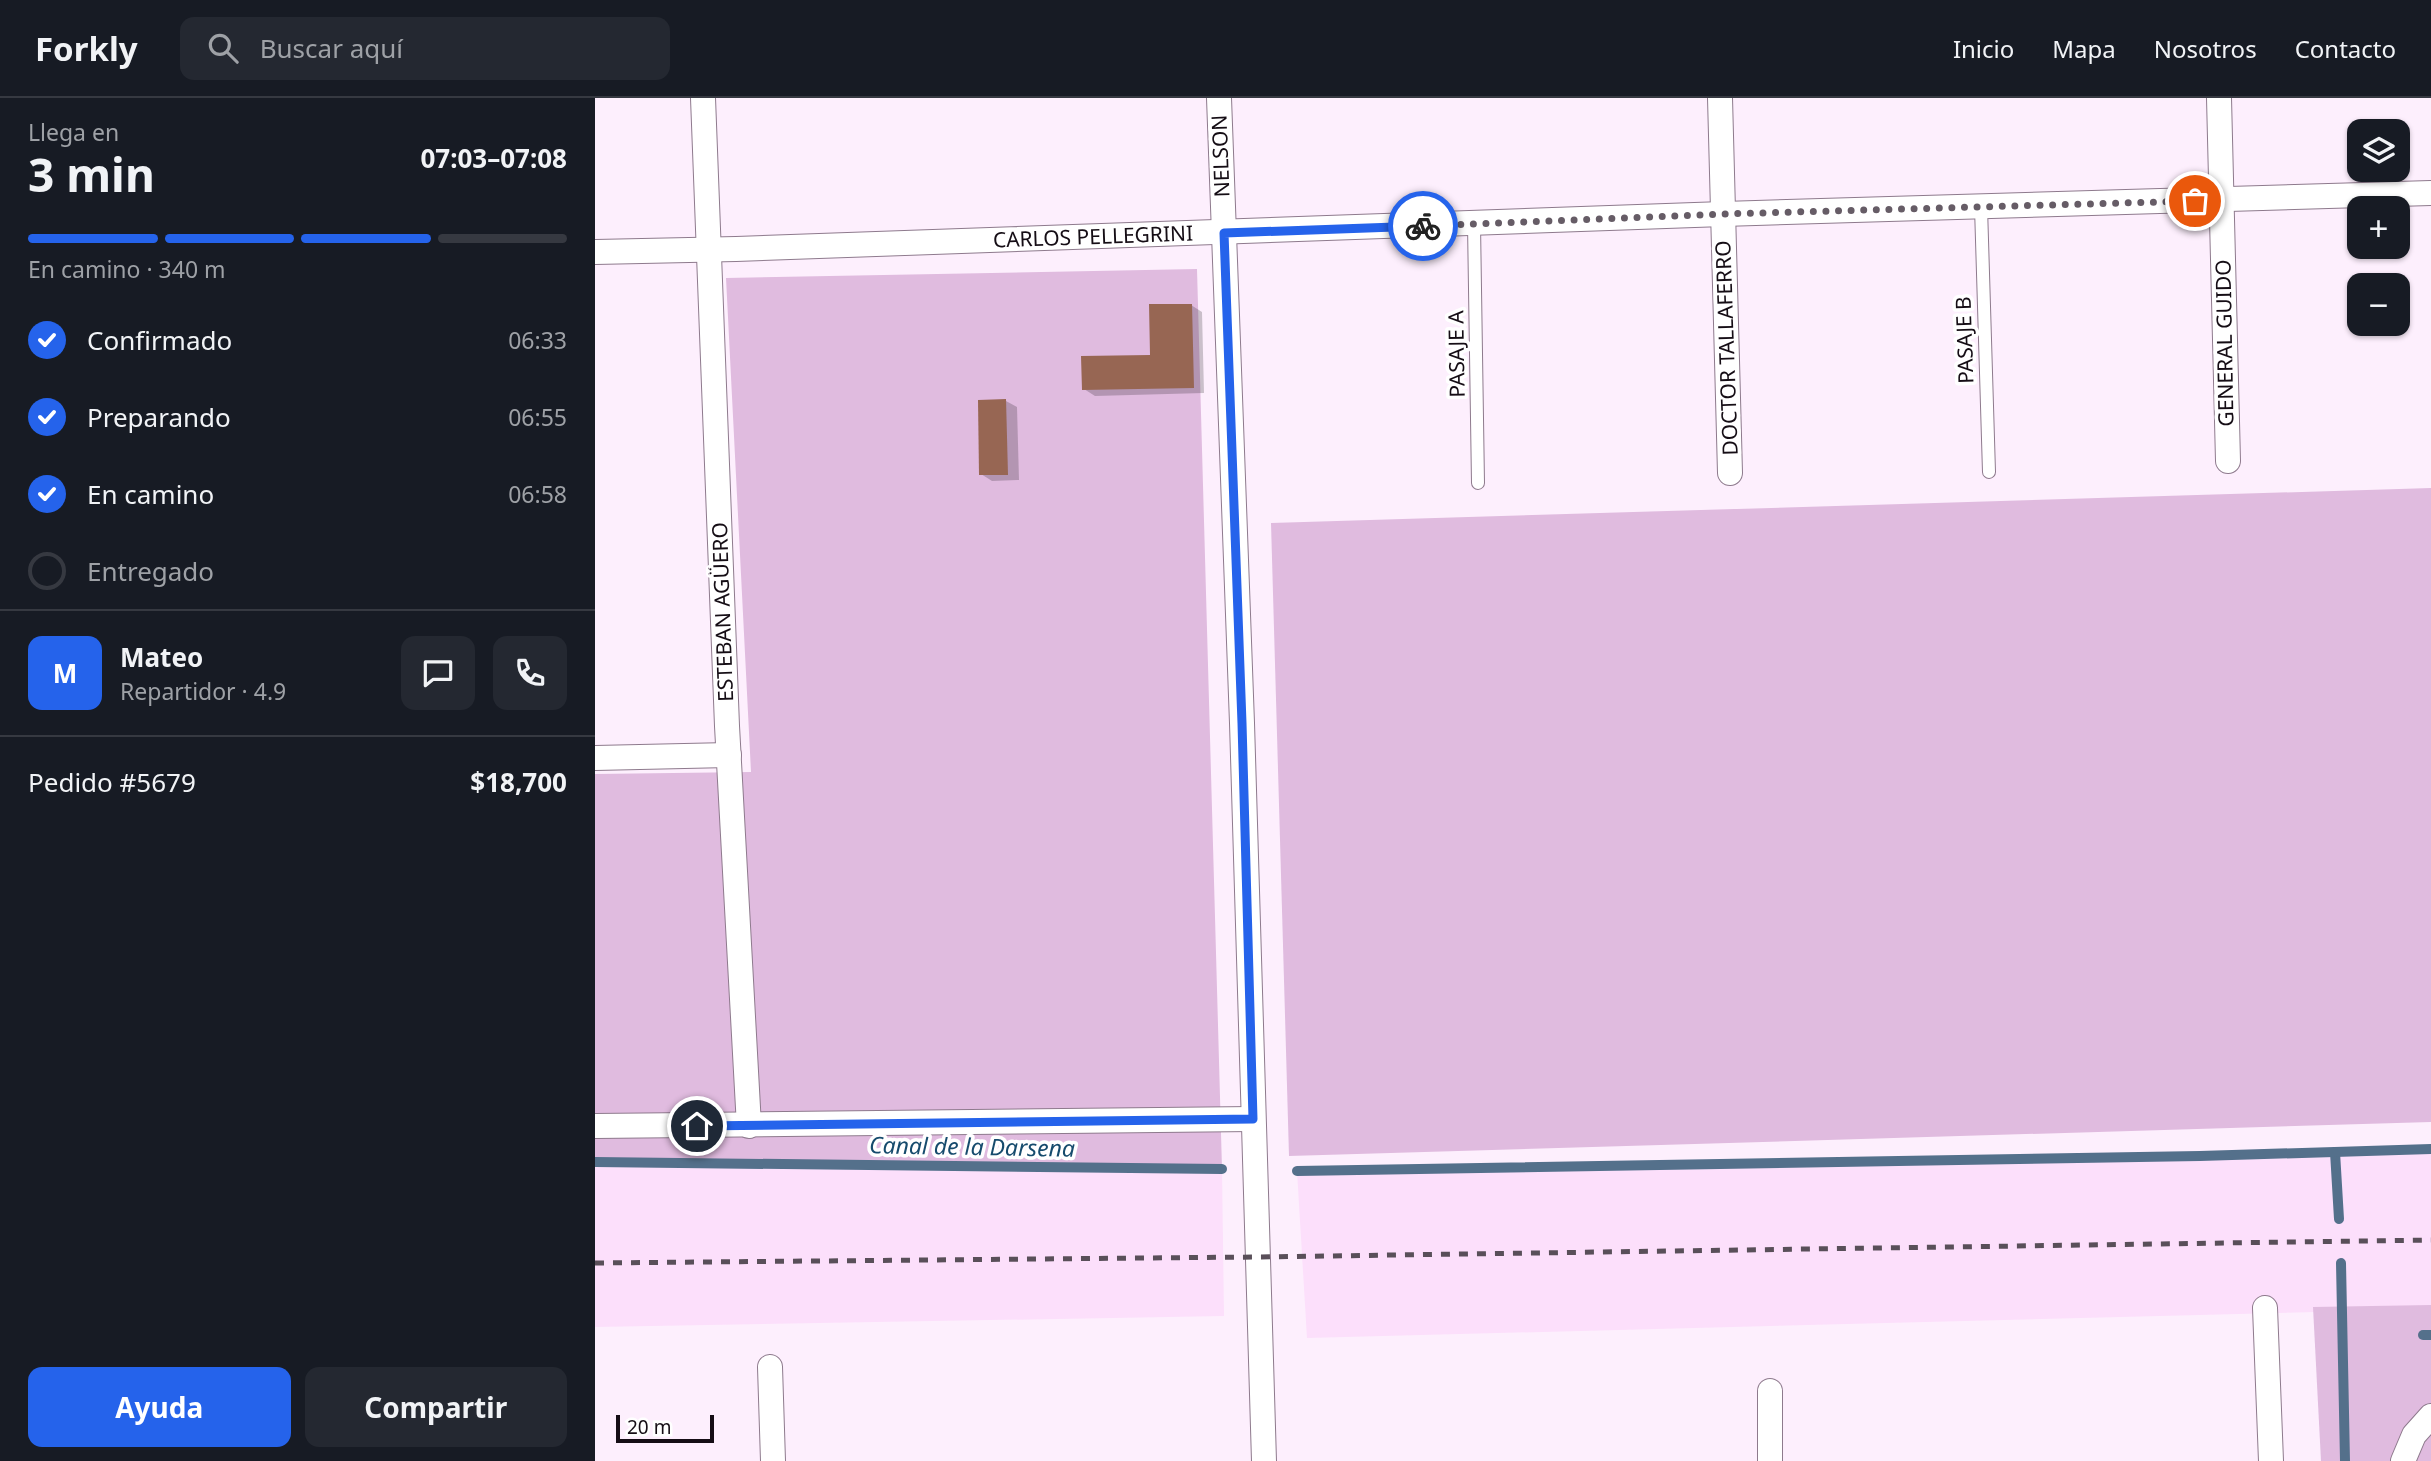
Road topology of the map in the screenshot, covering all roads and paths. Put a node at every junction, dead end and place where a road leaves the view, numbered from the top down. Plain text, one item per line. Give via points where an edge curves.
1 (703, 98) edge
2 (1219, 98) edge
3 (1720, 98) edge
4 (2220, 98) edge
5 (2431, 193) edge
6 (2222, 200) junction
7 (1980, 207) junction
8 (1723, 214) junction
9 (1473, 224) junction
10 (1224, 233) junction
11 (707, 250) junction
12 (595, 251) edge
13 (2228, 461) dead end
14 (1989, 472) dead end
15 (1730, 473) dead end
16 (1478, 483) dead end
17 (729, 755) junction
18 (595, 758) edge
19 (1253, 1119) junction
20 (595, 1126) edge
21 (749, 1126) junction
22 (2265, 1308) dead end
23 (770, 1367) dead end
24 (1770, 1391) dead end
25 (2431, 1416) edge
26 (773, 1461) edge
27 (1264, 1461) edge
28 (1770, 1461) edge
29 (2271, 1461) edge
30 (2403, 1461) edge

1 - 11 street, ESTEBAN AGÜERO
2 - 10 street, NELSON
3 - 8 street, DOCTOR TALLAFERRO
4 - 6 street, GENERAL GUIDO
5 - 6 street, CARLOS PELLEGRINI
6 - 7 street, CARLOS PELLEGRINI
6 - 13 street, GENERAL GUIDO
7 - 8 street, CARLOS PELLEGRINI
7 - 14 lane, PASAJE B
8 - 9 street, CARLOS PELLEGRINI
8 - 15 street, DOCTOR TALLAFERRO
9 - 10 street, CARLOS PELLEGRINI
9 - 16 lane, PASAJE A
10 - 11 street, CARLOS PELLEGRINI
10 - 19 street, NELSON
11 - 12 street, CARLOS PELLEGRINI
11 - 17 street, ESTEBAN AGÜERO
17 - 18 street
17 - 21 street, ESTEBAN AGÜERO
19 - 21 street
19 - 27 street, NELSON
20 - 21 street
22 - 29 street
23 - 26 street
24 - 28 street
25 - 30 street via 2414,1435

